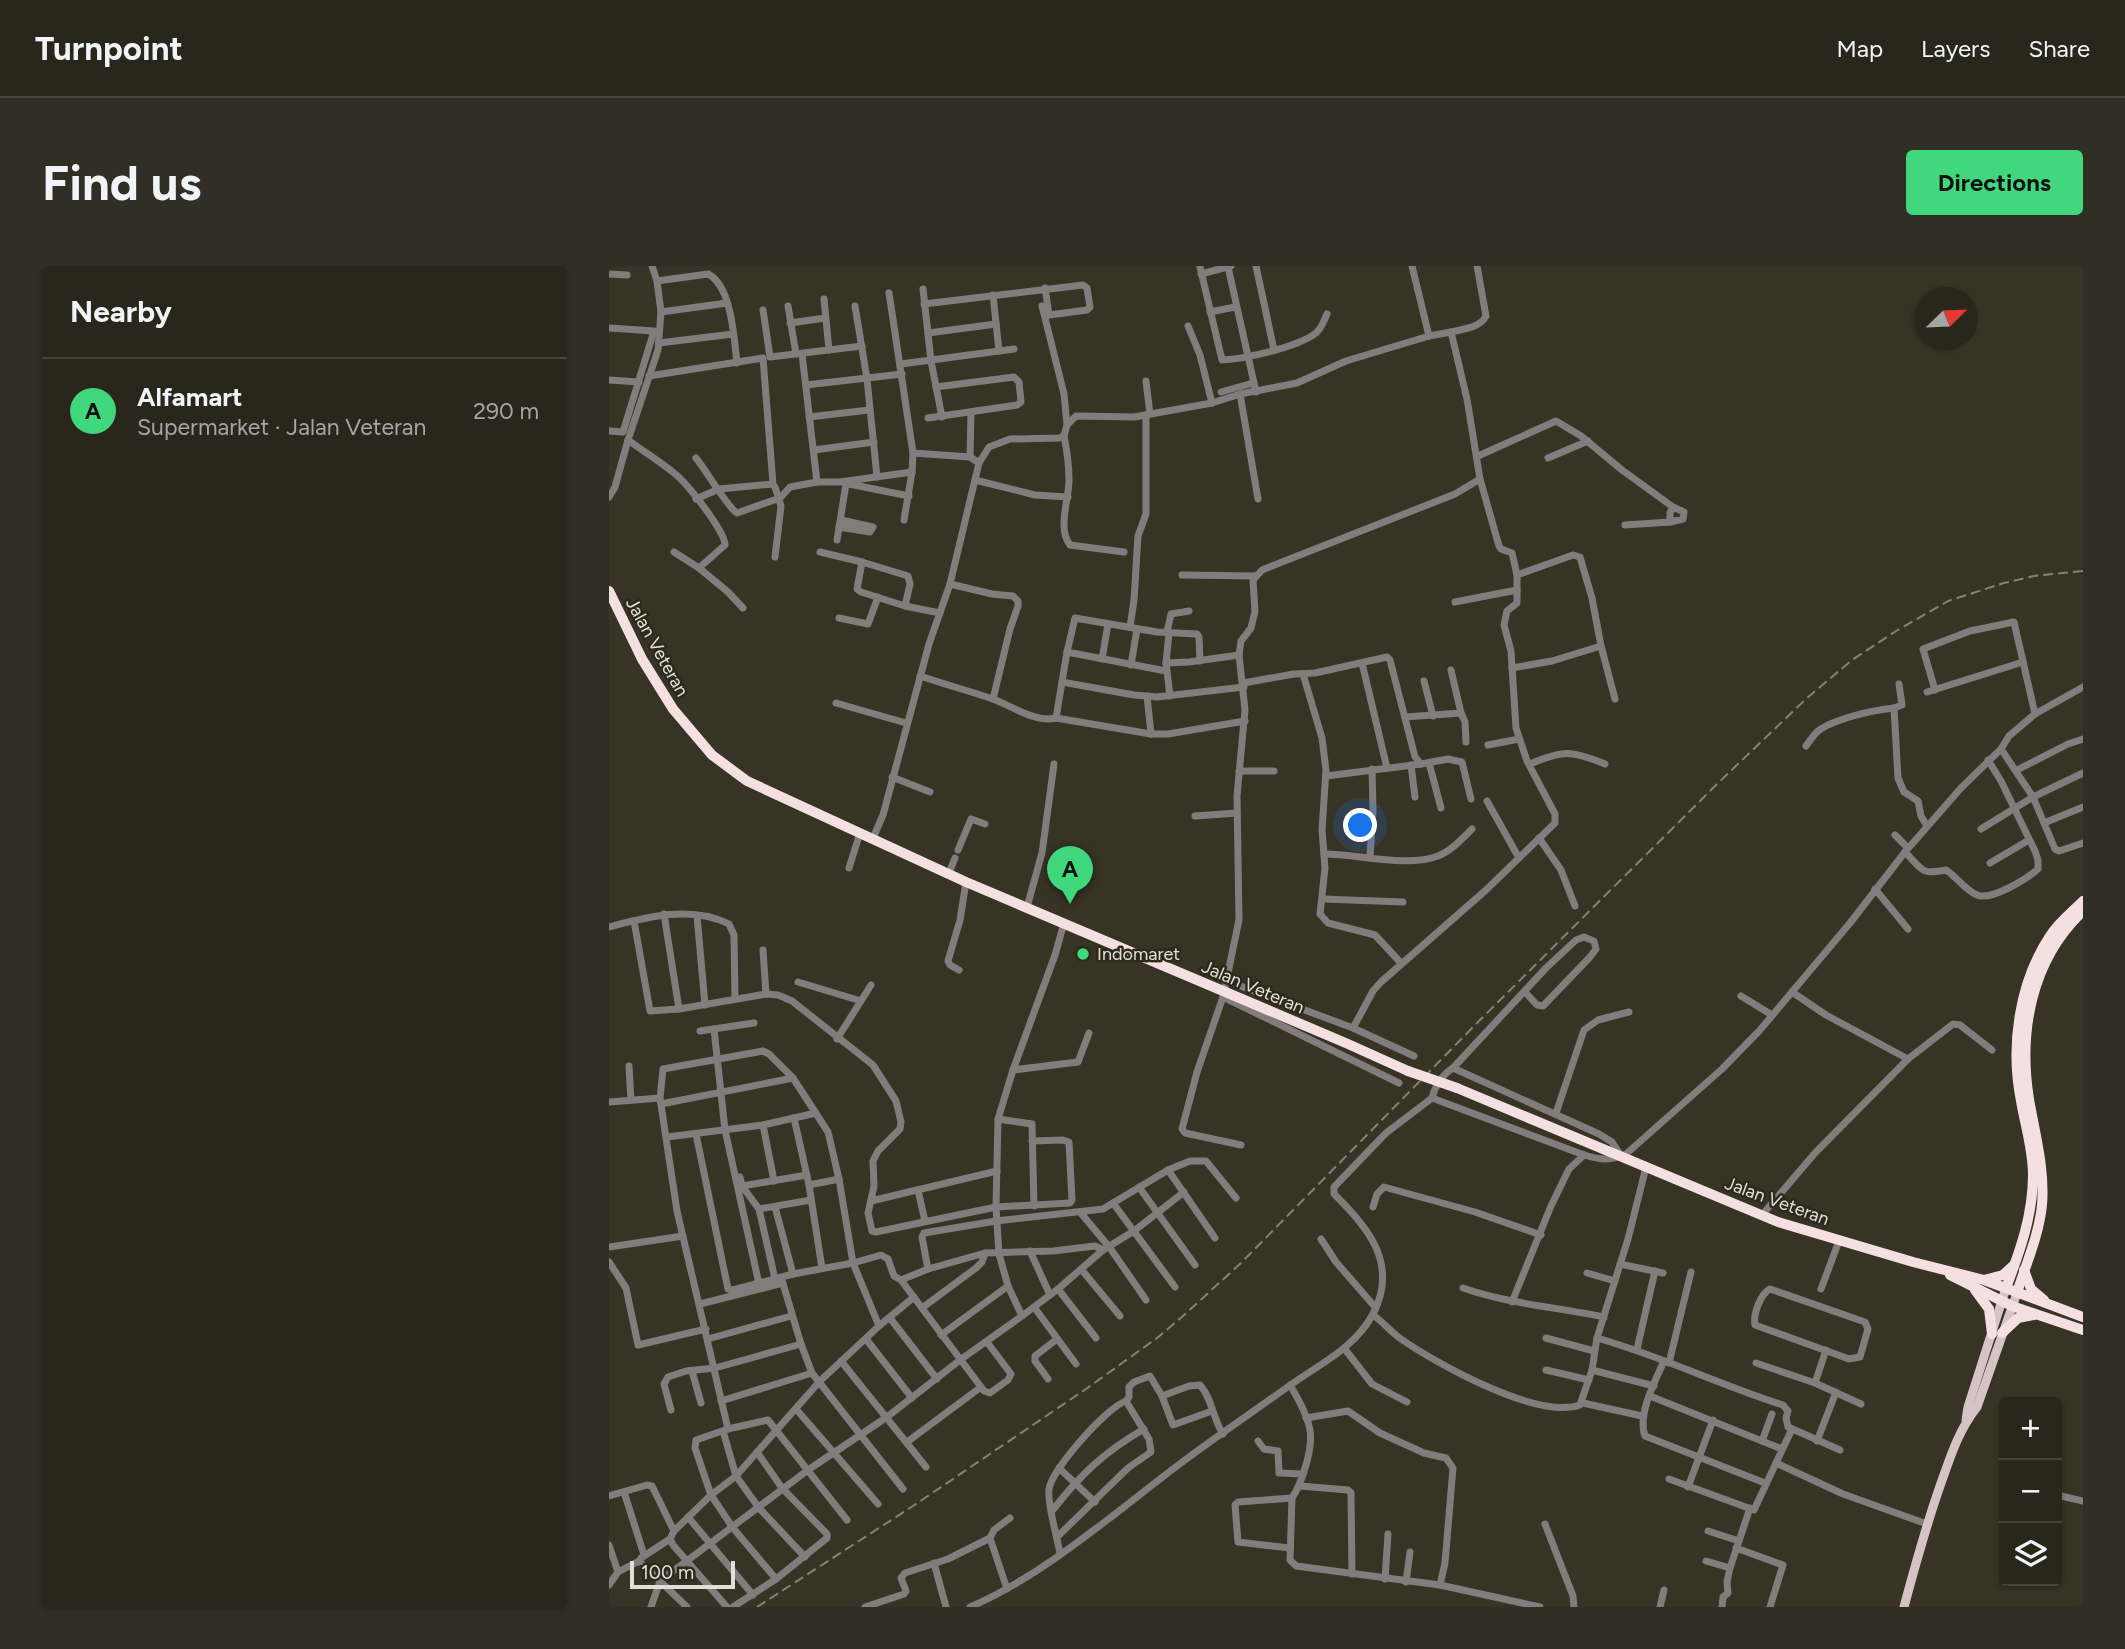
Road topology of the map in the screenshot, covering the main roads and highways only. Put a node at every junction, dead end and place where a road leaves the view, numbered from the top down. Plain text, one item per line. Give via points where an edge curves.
1 (609, 591) edge
2 (2083, 901) edge
3 (2083, 911) edge
4 (2017, 1260) junction
5 (1940, 1269) junction
6 (2024, 1269) junction
7 (1984, 1280) junction
8 (1971, 1285) junction
9 (2006, 1288) junction
10 (2017, 1293) junction
11 (2001, 1300) junction
12 (2012, 1306) junction
13 (2054, 1307) junction
14 (2042, 1315) junction
15 (2083, 1317) edge
16 (2083, 1330) edge
17 (1997, 1333) junction
18 (1904, 1607) edge

1 - 5 highway, Jalan Veteran, bridge via 658,687 698,741 747,781 967,882 1408,1071 1791,1227
2 - 4 highway via 2050,935 2022,1004 2017,1033 2020,1099 2033,1172 2032,1205
3 - 6 highway via 2057,938 2031,1003 2026,1064 2042,1171 2042,1206
4 - 7 highway via 2003,1275
4 - 9 highway
5 - 7 highway, Jalan Veteran
5 - 8 highway, Jalan Veteran
6 - 10 highway
6 - 13 highway via 2031,1289
7 - 9 highway, Jalan Veteran
8 - 11 highway, Jalan Veteran
8 - 17 highway via 1989,1309
9 - 10 highway, Jalan Veteran
9 - 11 main road
10 - 12 main road
10 - 13 highway, Jalan Veteran
11 - 12 highway, Jalan Veteran
11 - 17 main road
12 - 14 highway, Jalan Veteran
12 - 17 main road
13 - 15 highway, Jalan Veteran
14 - 16 highway, Jalan Veteran
14 - 17 highway via 2021,1316
17 - 18 main road via 1927,1524

